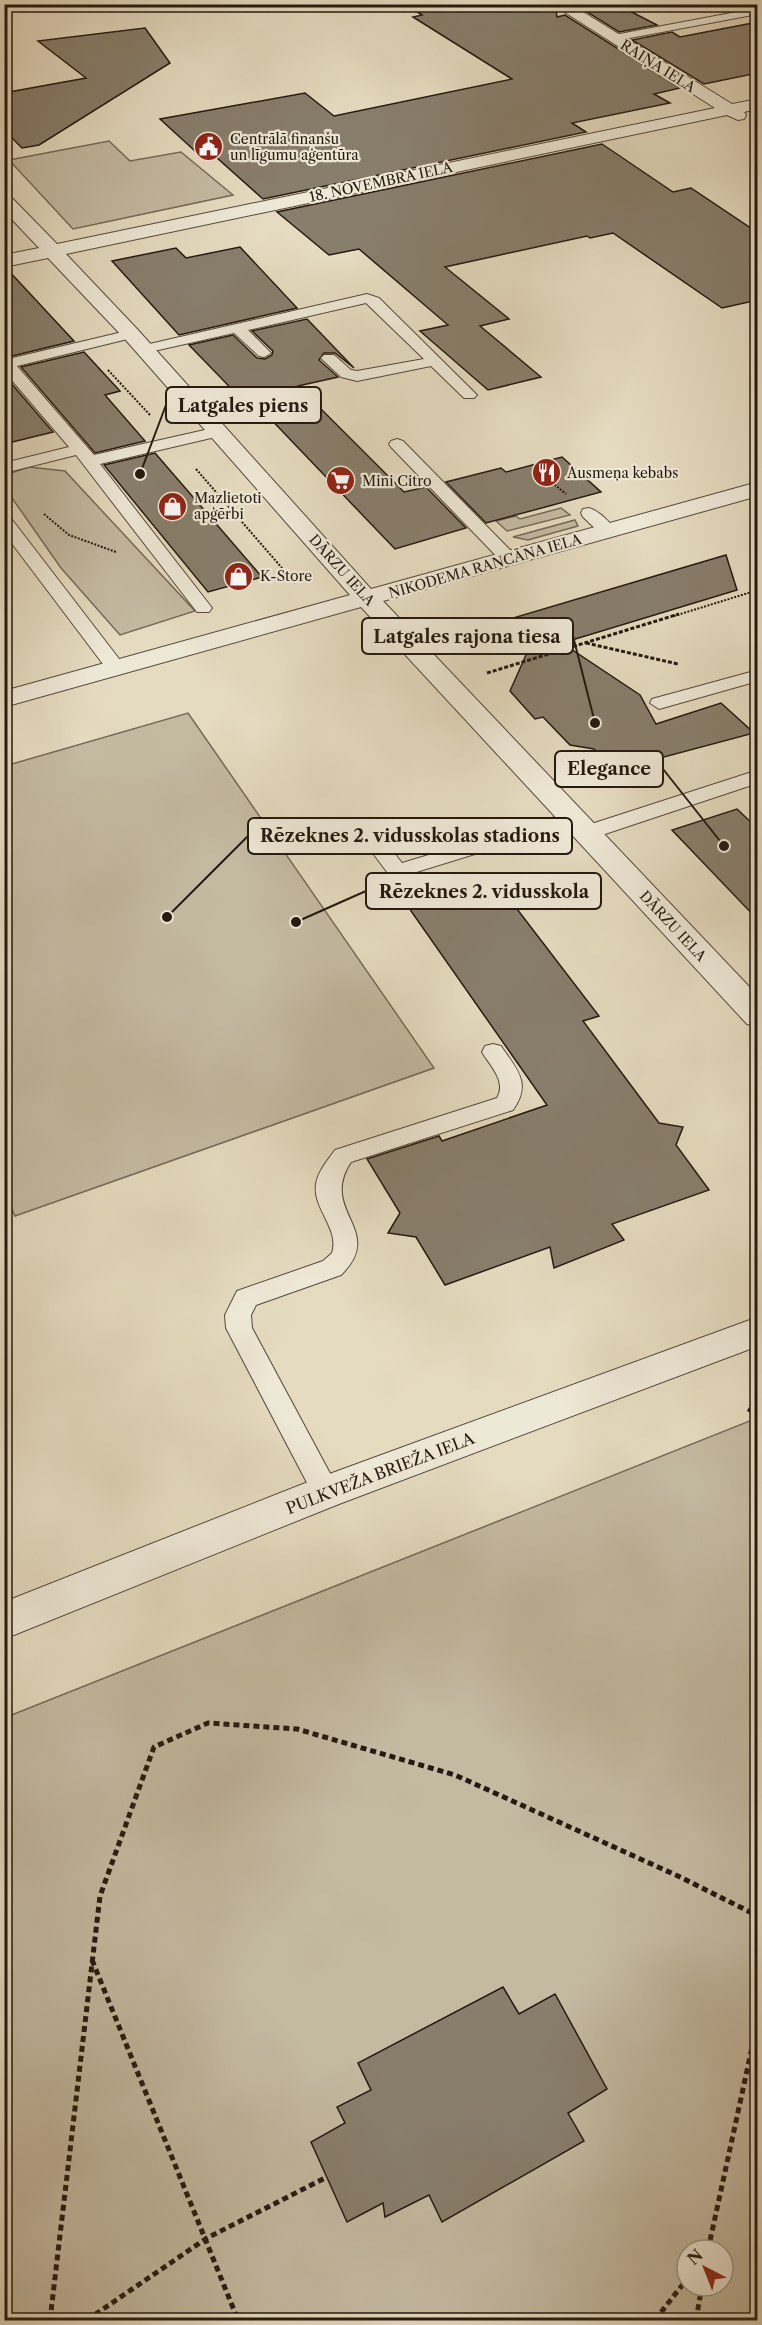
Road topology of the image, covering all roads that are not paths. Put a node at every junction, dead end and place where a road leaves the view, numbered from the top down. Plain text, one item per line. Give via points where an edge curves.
1 (559, 4) edge
2 (758, 11) edge
3 (614, 38) junction
4 (758, 104) edge
5 (729, 110) junction
6 (754, 126) dead end
7 (4, 200) edge
8 (52, 251) junction
9 (4, 261) edge
10 (237, 328) junction
11 (138, 342) junction
12 (264, 353) dead end
13 (329, 358) dead end
14 (435, 361) junction
15 (469, 395) dead end
16 (218, 432) junction
17 (397, 444) dead end
18 (85, 455) junction
19 (4, 468) edge
20 (758, 489) edge
21 (589, 513) dead end
22 (4, 521) edge
23 (608, 531) junction
24 (509, 559) junction
25 (367, 599) junction
26 (203, 608) dead end
27 (116, 668) junction
28 (751, 677) edge
29 (4, 699) edge
30 (659, 703) dead end
31 (758, 776) edge
32 (579, 826) junction
33 (373, 840) dead end
34 (758, 1016) edge
35 (493, 1052) dead end
36 (758, 1331) edge
37 (326, 1492) junction
38 (4, 1621) edge

1 - 3 street, RAIŅA IELA
2 - 3 lane
3 - 5 street, RAIŅA IELA
4 - 5 street, 18. NOVEMBRA IELA
5 - 6 street, RAIŅA IELA
5 - 8 street, 18. NOVEMBRA IELA
7 - 8 street, DĀRZU IELA
8 - 9 street, 18. NOVEMBRA IELA
8 - 11 street, DĀRZU IELA
10 - 11 lane
10 - 12 lane
10 - 14 lane via 367,298
11 - 16 street, DĀRZU IELA
11 - 18 lane via 7,364
13 - 14 lane via 346,374 357,376
14 - 15 lane
16 - 18 lane
16 - 25 street, DĀRZU IELA
17 - 24 lane
18 - 19 lane
18 - 26 lane
20 - 23 street, NIKODEMA RANCĀNA IELA
21 - 23 lane
22 - 27 lane
23 - 24 street, NIKODEMA RANCĀNA IELA
24 - 25 street, NIKODEMA RANCĀNA IELA
25 - 27 street, NIKODEMA RANCĀNA IELA
25 - 32 street, DĀRZU IELA
27 - 29 street, NIKODEMA RANCĀNA IELA
28 - 30 lane
31 - 32 lane
32 - 33 lane via 397,872
32 - 34 street, DĀRZU IELA
35 - 37 lane via 513,1084 512,1096 505,1104 343,1156 328,1186 330,1206 344,1229 344,1259 332,1268 246,1298 238,1316 239,1328
36 - 37 street, PULKVEŽA BRIEŽA IELA
37 - 38 street, PULKVEŽA BRIEŽA IELA

